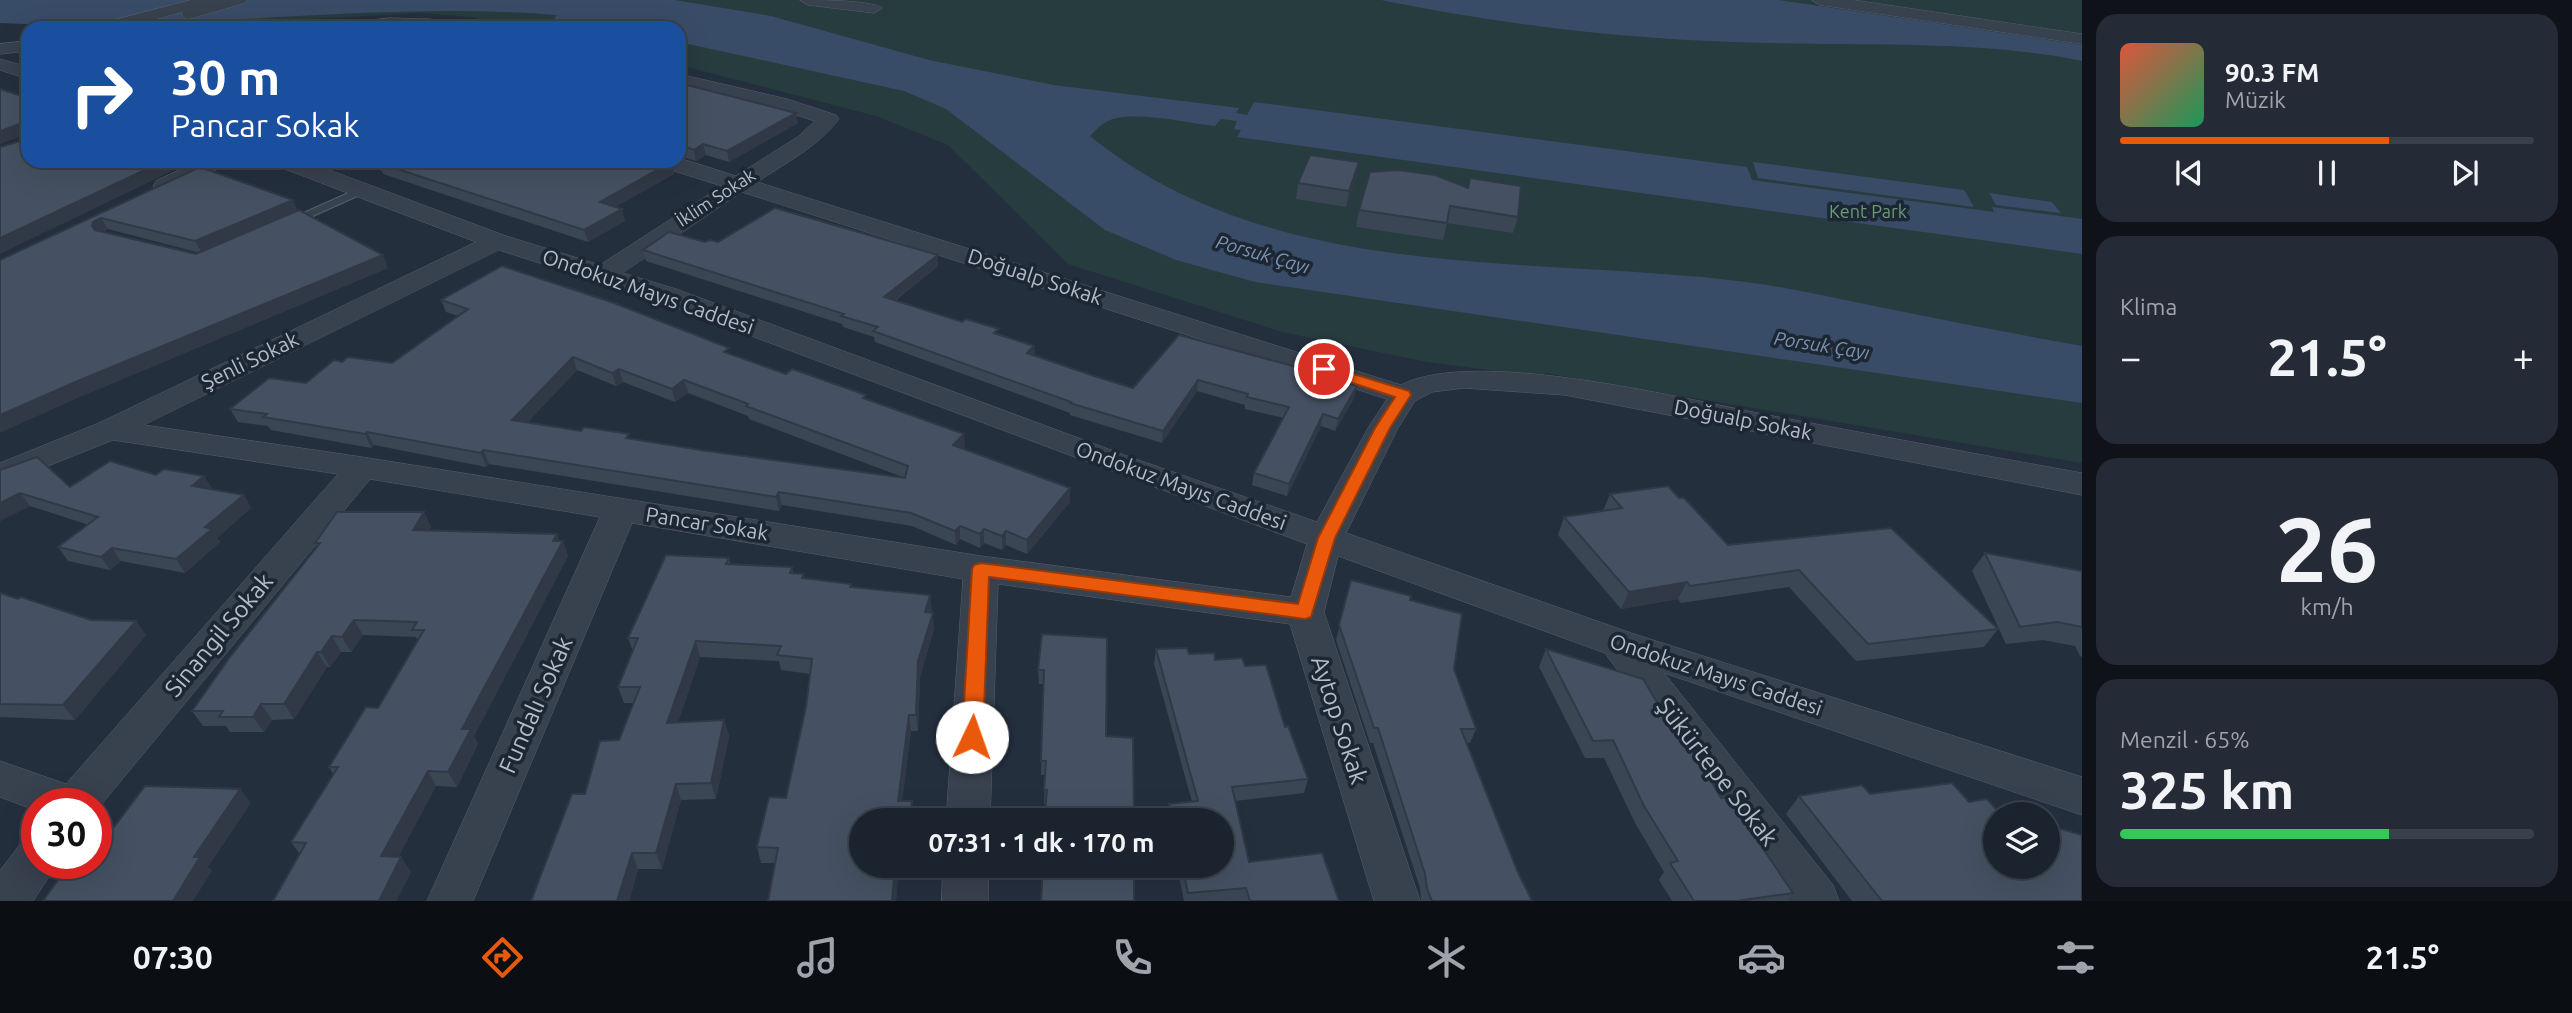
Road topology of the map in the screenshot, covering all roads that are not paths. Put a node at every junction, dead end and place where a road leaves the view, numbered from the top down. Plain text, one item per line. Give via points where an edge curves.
1 (209, 0) edge
2 (239, 0) edge
3 (808, 0) edge
4 (1820, 0) edge
5 (874, 8) dead end
6 (131, 21) edge
7 (162, 21) edge
8 (2082, 39) edge
9 (21, 51) edge
10 (21, 58) edge
11 (1, 59) edge
12 (21, 69) edge
13 (686, 82) edge
14 (686, 167) edge
15 (202, 168) edge
16 (304, 168) edge
17 (740, 183) junction
18 (362, 190) junction
19 (144, 197) edge
20 (272, 230) edge
21 (497, 241) junction
22 (602, 275) junction
23 (1404, 395) junction
24 (110, 429) junction
25 (362, 467) junction
26 (0, 475) edge
27 (2082, 484) edge
28 (621, 509) junction
29 (1326, 538) junction
30 (981, 569) junction
31 (1305, 612) junction
32 (1618, 643) junction
33 (0, 779) edge
34 (25, 788) edge
35 (89, 788) edge
36 (2082, 796) edge
37 (969, 808) edge
38 (966, 878) edge
39 (22, 879) edge
40 (6, 901) edge
41 (450, 901) edge
42 (965, 901) edge
43 (1397, 901) edge
44 (1816, 901) edge

1 - 6 street
2 - 7 street
3 - 5 street
4 - 8 street
9 - 11 street
10 - 11 street
11 - 12 street
13 - 17 street, İklim Sokak via 829,119 806,140
14 - 17 street, Doğualp Sokak
15 - 19 street
16 - 18 street, Ondokuz Mayıs Caddesi
17 - 22 street, İklim Sokak
17 - 23 street, Doğualp Sokak
18 - 20 lane
18 - 21 street, Ondokuz Mayıs Caddesi
21 - 22 street, Ondokuz Mayıs Caddesi
21 - 24 street, Şenli Sokak
22 - 29 street, Ondokuz Mayıs Caddesi
23 - 27 street, Doğualp Sokak via 1425,384 1464,379 1565,386
23 - 29 street
24 - 25 street, Pancar Sokak
24 - 26 street, Şenli Sokak
25 - 28 street, Pancar Sokak
25 - 35 street, Sinangil Sokak
28 - 30 street, Pancar Sokak
28 - 41 street, Fundalı Sokak
29 - 31 street
29 - 32 street, Ondokuz Mayıs Caddesi
30 - 31 street, Pancar Sokak
30 - 37 street
31 - 43 street, Aytop Sokak
32 - 36 street, Ondokuz Mayıs Caddesi
32 - 44 street, Şükürtepe Sokak
33 - 34 street
38 - 42 street
39 - 40 street

